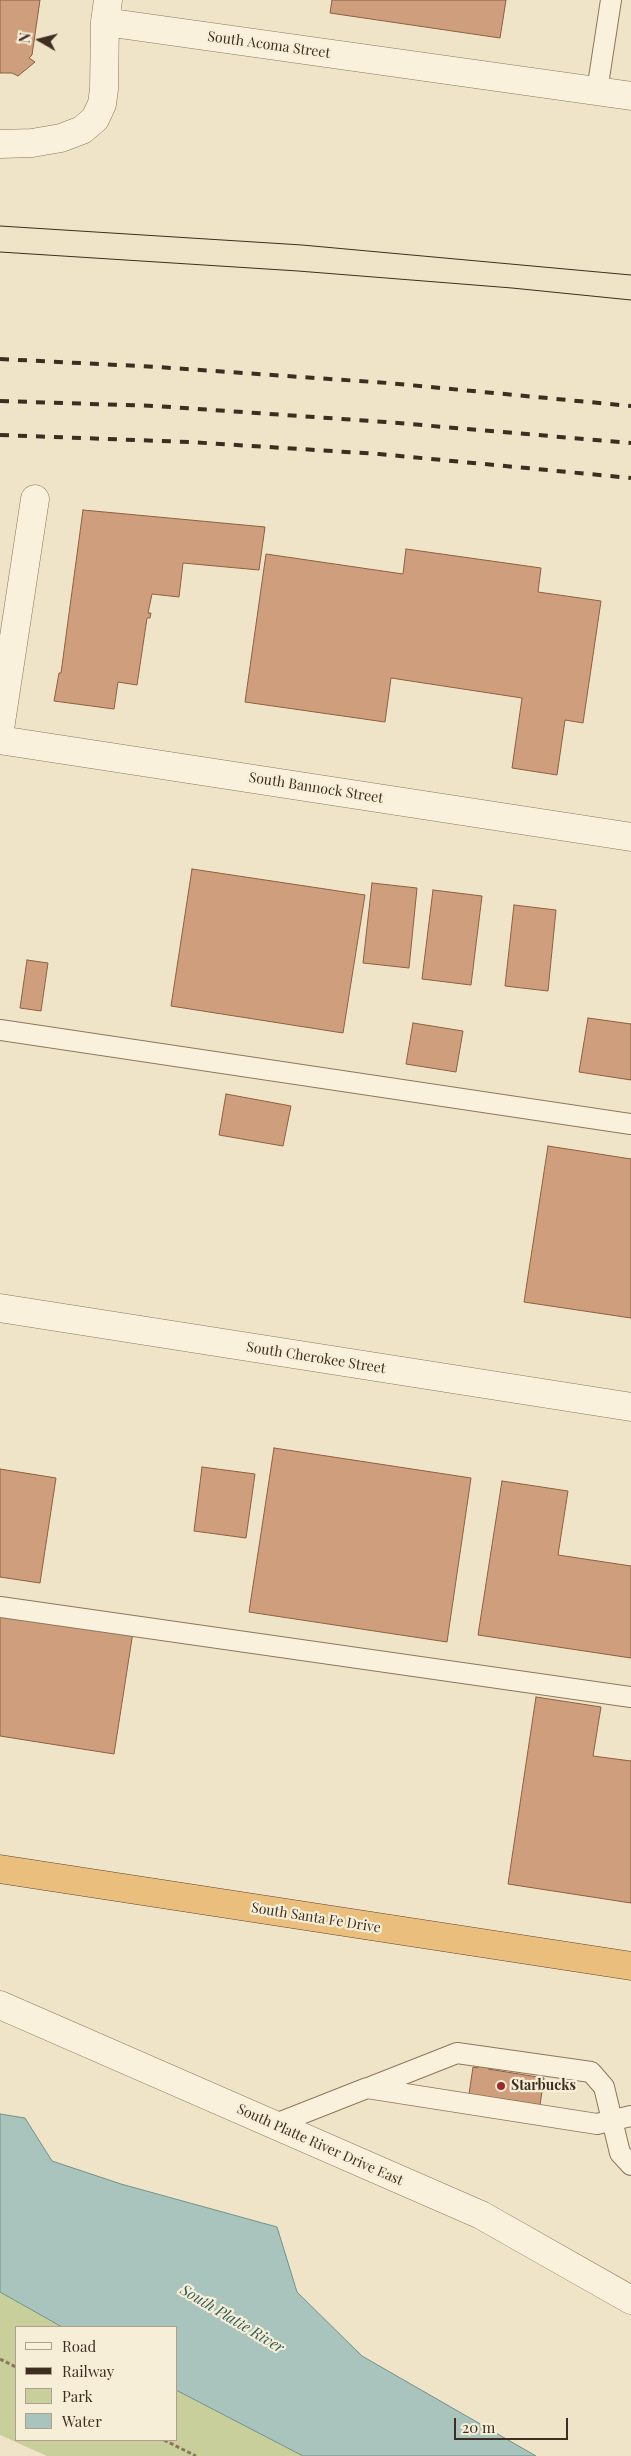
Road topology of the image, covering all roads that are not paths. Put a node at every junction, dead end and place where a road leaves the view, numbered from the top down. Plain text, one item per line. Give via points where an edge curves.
1 (611, 0) edge
2 (107, 11) edge
3 (597, 91) junction
4 (631, 96) edge
5 (0, 144) edge
6 (35, 499) dead end
7 (0, 729) edge
8 (0, 740) edge
9 (631, 837) edge
10 (0, 1030) edge
11 (631, 1124) edge
12 (0, 1308) edge
13 (631, 1407) edge
14 (0, 1607) edge
15 (631, 1697) edge
16 (0, 1869) edge
17 (631, 1966) edge
18 (0, 2006) edge
19 (367, 2088) junction
20 (621, 2118) edge
21 (273, 2125) junction
22 (631, 2165) edge
23 (631, 2300) edge

1 - 3 lane
2 - 3 street, South Acoma Street
2 - 5 street, South Acoma Street via 104,89 102,104 94,119 82,130 61,138
3 - 4 street, South Acoma Street
6 - 7 street
8 - 9 street, South Bannock Street
10 - 11 lane
12 - 13 street, South Cherokee Street
14 - 15 lane
16 - 17 highway, South Santa Fe Drive
18 - 21 street, South Platte River Drive East
19 - 20 lane via 597,2124
19 - 20 lane via 457,2053 591,2072 604,2087
19 - 21 lane
20 - 22 lane via 620,2153
21 - 23 street, South Platte River Drive East via 481,2215

